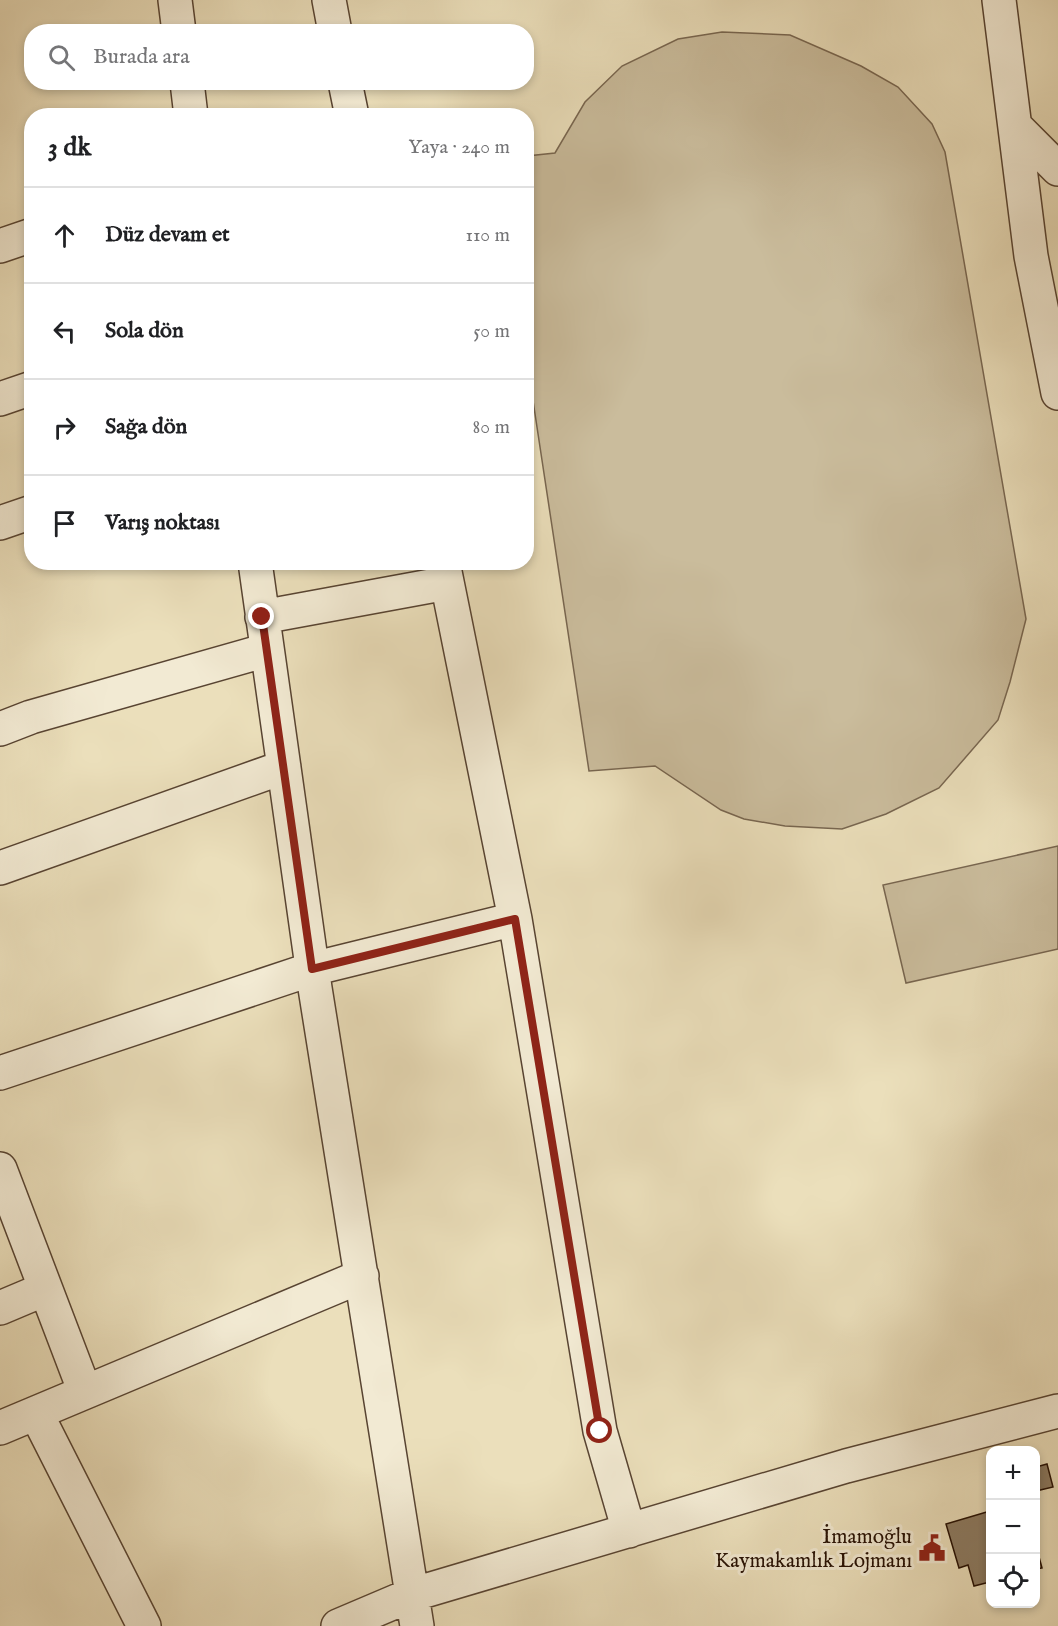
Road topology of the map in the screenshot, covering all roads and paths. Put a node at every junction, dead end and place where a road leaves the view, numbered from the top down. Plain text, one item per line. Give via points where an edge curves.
1 (175, 0) edge
2 (329, 0) edge
3 (999, 0) edge
4 (178, 24) edge
5 (334, 24) edge
6 (187, 90) edge
7 (347, 90) edge
8 (190, 108) edge
9 (350, 108) edge
10 (1016, 127) junction
11 (1058, 170) edge
12 (24, 238) edge
13 (0, 246) edge
14 (24, 391) edge
15 (1058, 393) edge
16 (0, 399) edge
17 (24, 515) edge
18 (0, 523) edge
19 (256, 570) edge
20 (445, 573) edge
21 (262, 617) junction
22 (267, 650) junction
23 (0, 729) edge
24 (284, 767) junction
25 (0, 868) edge
26 (515, 919) junction
27 (312, 969) junction
28 (0, 1073) edge
29 (0, 1169) edge
30 (362, 1276) junction
31 (45, 1289) junction
32 (0, 1308) edge
33 (85, 1392) junction
34 (1058, 1411) edge
35 (36, 1413) junction
36 (0, 1428) edge
37 (629, 1531) junction
38 (414, 1610) edge
39 (144, 1626) edge
40 (338, 1626) edge

1 - 4 street
2 - 5 street
3 - 10 street
6 - 8 street
7 - 9 street
10 - 11 street
10 - 15 street via 1030,256
12 - 13 street
14 - 16 street
17 - 18 street
19 - 21 street
20 - 21 street
20 - 26 street
21 - 22 street
22 - 23 street
22 - 24 street
24 - 25 street
24 - 27 street
26 - 27 street
26 - 37 street via 600,1431
27 - 28 street
27 - 30 street
29 - 31 street
30 - 33 street
30 - 38 street
31 - 32 street
31 - 33 street
33 - 35 street
34 - 37 street via 846,1466
35 - 36 street
35 - 39 street
37 - 38 street
38 - 40 street

